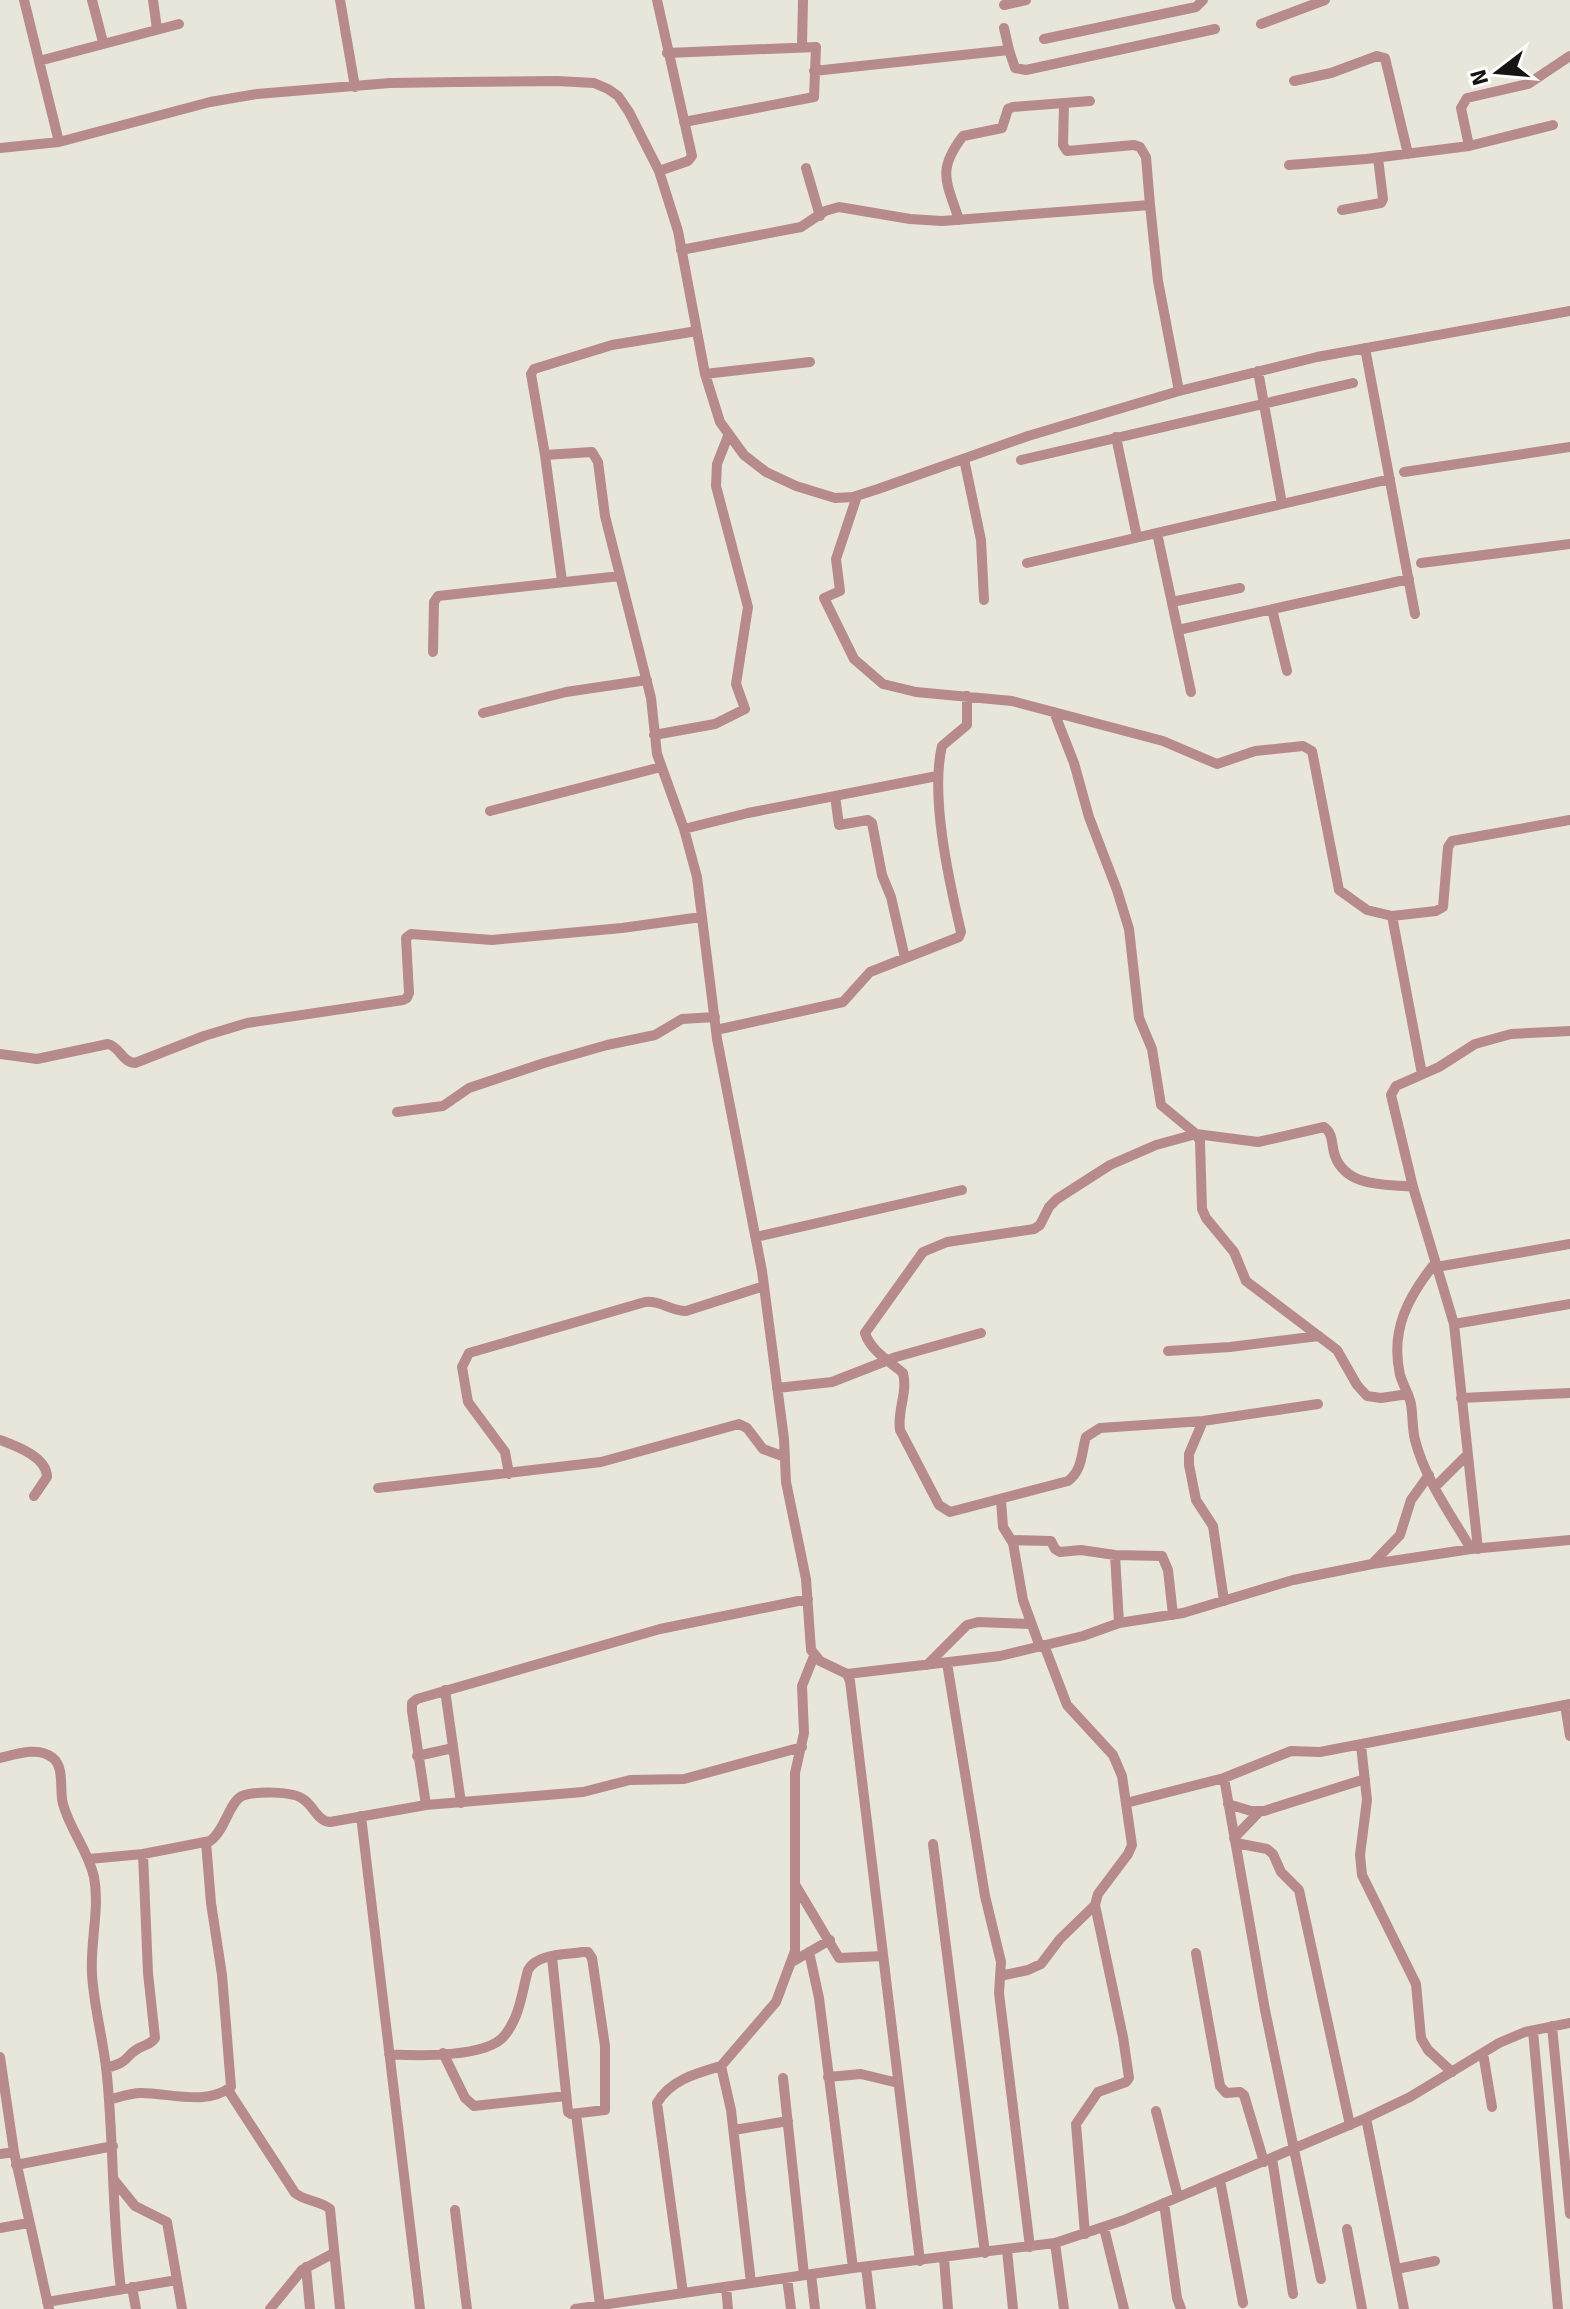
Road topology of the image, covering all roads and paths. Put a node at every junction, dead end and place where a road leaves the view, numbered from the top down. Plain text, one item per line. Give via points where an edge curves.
1 (24, 0) edge
2 (92, 0) edge
3 (153, 0) edge
4 (340, 0) edge
5 (657, 0) edge
6 (803, 0) edge
7 (1026, 0) edge
8 (1203, 0) edge
9 (1325, 0) edge
10 (1004, 5) dead end
11 (179, 24) dead end
12 (1261, 24) dead end
13 (1004, 28) dead end
14 (157, 29) junction
15 (1215, 29) dead end
16 (1044, 39) dead end
17 (103, 42) junction
18 (802, 46) junction
19 (1009, 50) junction
20 (667, 53) junction
21 (1570, 56) edge
22 (39, 61) junction
23 (814, 71) junction
24 (1294, 81) dead end
25 (355, 87) junction
26 (1090, 101) dead end
27 (1064, 103) junction
28 (684, 122) junction
29 (1553, 125) dead end
30 (59, 142) junction
31 (1469, 146) junction
32 (0, 148) edge
33 (1408, 154) junction
34 (1378, 158) junction
35 (1289, 165) dead end
36 (806, 168) dead end
37 (659, 171) junction
38 (1150, 205) junction
39 (1342, 210) dead end
40 (820, 216) junction
41 (959, 220) junction
42 (681, 250) junction
43 (1569, 314) edge
44 (697, 331) junction
45 (1365, 348) junction
46 (810, 362) dead end
47 (1258, 371) junction
48 (705, 374) junction
49 (1353, 383) dead end
50 (1179, 391) junction
51 (1264, 402) junction
52 (728, 436) junction
53 (1116, 437) junction
54 (1570, 447) edge
55 (545, 455) junction
56 (964, 459) junction
57 (1021, 460) dead end
58 (1404, 472) dead end
59 (1390, 479) junction
60 (857, 496) junction
61 (1282, 504) junction
62 (1157, 533) junction
63 (1137, 537) junction
64 (1570, 544) edge
65 (1027, 563) dead end
66 (1421, 563) dead end
67 (620, 576) junction
68 (1409, 579) junction
69 (562, 581) junction
70 (1240, 588) dead end
71 (984, 600) dead end
72 (1172, 602) junction
73 (1272, 609) junction
74 (1415, 614) dead end
75 (1178, 630) junction
76 (433, 652) dead end
77 (1287, 671) dead end
78 (647, 680) junction
79 (1191, 692) dead end
80 (967, 696) junction
81 (1054, 712) junction
82 (483, 713) dead end
83 (654, 735) junction
84 (661, 767) junction
85 (937, 776) junction
86 (835, 796) junction
87 (490, 811) dead end
88 (1570, 820) edge
89 (684, 829) junction
90 (1392, 916) junction
91 (701, 917) junction
92 (905, 958) junction
93 (715, 1017) junction
94 (716, 1030) junction
95 (1570, 1031) edge
96 (0, 1054) edge
97 (1422, 1074) junction
98 (397, 1112) dead end
99 (1196, 1134) junction
100 (1413, 1187) junction
101 (962, 1190) dead end
102 (756, 1237) junction
103 (1570, 1244) edge
104 (1436, 1265) junction
105 (764, 1286) junction
106 (1570, 1304) edge
107 (1454, 1324) junction
108 (981, 1333) dead end
109 (1319, 1336) junction
110 (1168, 1351) dead end
111 (886, 1361) junction
112 (777, 1388) junction
113 (1570, 1393) edge
114 (1408, 1394) junction
115 (1461, 1398) junction
116 (1318, 1404) dead end
117 (1203, 1421) junction
118 (0, 1440) edge
119 (1467, 1455) junction
120 (785, 1457) junction
121 (509, 1474) junction
122 (1429, 1475) junction
123 (1435, 1487) junction
124 (378, 1488) dead end
125 (34, 1496) dead end
126 (1001, 1500) junction
127 (1011, 1540) junction
128 (1570, 1540) edge
129 (1474, 1549) junction
130 (1115, 1555) junction
131 (1372, 1564) junction
132 (808, 1599) junction
133 (1224, 1601) junction
134 (1173, 1615) junction
135 (1119, 1623) junction
136 (1031, 1624) junction
137 (1042, 1646) junction
138 (814, 1656) junction
139 (947, 1663) junction
140 (927, 1665) junction
141 (847, 1674) junction
142 (445, 1690) junction
143 (1568, 1705) edge
144 (1570, 1736) edge
145 (1361, 1745) junction
146 (802, 1747) junction
147 (453, 1748) junction
148 (417, 1756) junction
149 (0, 1758) edge
150 (1224, 1778) junction
151 (1365, 1779) junction
152 (461, 1803) junction
153 (1126, 1803) junction
154 (1228, 1804) junction
155 (426, 1805) junction
156 (1260, 1811) junction
157 (361, 1816) junction
158 (1235, 1840) junction
159 (206, 1842) junction
160 (933, 1844) dead end
161 (143, 1854) junction
162 (89, 1859) junction
163 (795, 1884) junction
164 (1095, 1905) junction
165 (830, 1940) junction
166 (809, 1952) junction
167 (1196, 1953) dead end
168 (883, 1956) junction
169 (552, 1957) junction
170 (792, 1962) junction
171 (1000, 1976) junction
172 (1570, 2023) edge
173 (1552, 2026) junction
174 (1533, 2031) junction
175 (443, 2053) junction
176 (1483, 2053) junction
177 (389, 2054) junction
178 (0, 2057) edge
179 (721, 2066) junction
180 (106, 2068) junction
181 (1452, 2072) junction
182 (828, 2077) junction
183 (783, 2078) dead end
184 (898, 2083) junction
185 (228, 2090) junction
186 (566, 2096) junction
187 (109, 2100) junction
188 (1492, 2107) dead end
189 (1156, 2111) dead end
190 (576, 2114) junction
191 (1366, 2118) junction
192 (788, 2121) junction
193 (1350, 2125) junction
194 (734, 2130) junction
195 (113, 2146) junction
196 (1296, 2148) junction
197 (14, 2152) junction
198 (0, 2154) edge
199 (1268, 2160) junction
200 (16, 2165) junction
201 (114, 2180) junction
202 (1220, 2180) junction
203 (1178, 2197) junction
204 (1164, 2203) junction
205 (455, 2210) dead end
206 (1570, 2214) edge
207 (28, 2223) junction
208 (0, 2228) edge
209 (1104, 2228) junction
210 (1347, 2229) dead end
211 (1085, 2234) junction
212 (1055, 2243) junction
213 (1030, 2247) junction
214 (1007, 2250) junction
215 (334, 2253) junction
216 (985, 2253) junction
217 (944, 2258) junction
218 (920, 2261) junction
219 (1435, 2261) dead end
220 (306, 2267) junction
221 (866, 2267) junction
222 (853, 2268) junction
223 (1397, 2269) junction
224 (808, 2275) junction
225 (787, 2278) junction
226 (1321, 2279) dead end
227 (177, 2280) junction
228 (751, 2283) junction
229 (726, 2287) junction
230 (126, 2288) junction
231 (683, 2293) junction
232 (1293, 2294) dead end
233 (1243, 2303) dead end
234 (48, 2305) edge
235 (600, 2305) junction
236 (136, 2309) edge
237 (182, 2309) edge
238 (270, 2309) edge
239 (310, 2309) edge
240 (340, 2309) edge
241 (420, 2309) edge
242 (467, 2309) edge
243 (576, 2309) edge
244 (728, 2309) edge
245 (791, 2309) edge
246 (815, 2309) edge
247 (871, 2309) edge
248 (948, 2309) edge
249 (1013, 2309) edge
250 (1064, 2309) edge
251 (1124, 2309) edge
252 (1181, 2309) edge
253 (1362, 2309) edge
254 (1404, 2309) edge
255 (1558, 2309) edge

1 - 22 street
2 - 17 street
3 - 14 street
4 - 25 street
5 - 20 street
6 - 18 street
7 - 10 street
8 - 16 street via 1196,7
9 - 12 street
11 - 14 street
13 - 19 street
14 - 17 street
15 - 19 street via 1026,70 1015,68
17 - 22 street
18 - 20 street
18 - 23 street via 816,47
19 - 23 street
20 - 28 street
21 - 31 street via 1528,84 1467,98 1462,114
22 - 30 street
23 - 28 street via 814,97
24 - 33 street via 1385,58
25 - 30 street via 210,102
25 - 37 street via 594,83 618,96
26 - 27 street
27 - 38 street via 1067,151 1134,145 1143,151
27 - 41 street via 1013,107 1002,128 961,138 944,172
28 - 37 street via 692,158
29 - 31 street
30 - 32 street
31 - 33 street
33 - 34 street
34 - 35 street
34 - 39 street via 1381,203
36 - 40 street
37 - 42 street
38 - 41 street
38 - 50 street
40 - 41 street via 839,207 919,220
40 - 42 street via 801,227
42 - 44 street
43 - 45 street
44 - 48 street
44 - 55 street via 612,345 532,370
45 - 47 street
45 - 59 street
46 - 48 street
47 - 50 street
47 - 51 street
48 - 52 street
49 - 51 street
50 - 56 street
51 - 53 street
51 - 61 street
52 - 60 street via 766,472 796,486 835,498
52 - 83 street via 717,464 716,486 748,607 736,684 745,709 715,724
53 - 57 street
53 - 63 street
54 - 58 street
55 - 67 street via 594,454
55 - 69 street
56 - 60 street
56 - 71 street via 981,540
59 - 61 street
59 - 68 street
60 - 80 street via 836,559 840,591 824,598 847,648 883,684
61 - 62 street
62 - 63 street
62 - 72 street
63 - 65 street
64 - 66 street
67 - 69 street
67 - 78 street
68 - 73 street
68 - 74 street
69 - 76 street via 438,596
70 - 72 street
72 - 75 street
73 - 75 street
73 - 77 street
75 - 79 street
78 - 82 street via 566,692
78 - 83 street
80 - 81 street
80 - 85 street via 967,728 943,744
81 - 90 street via 1163,741 1217,764 1255,751 1308,747 1339,890 1367,910
81 - 99 street via 1129,929 1139,1018 1152,1049 1159,1102
83 - 84 street
84 - 87 street
84 - 89 street
85 - 86 street
85 - 92 street via 960,935
86 - 89 street
86 - 92 street via 839,825 872,823
88 - 90 street via 1452,841 1443,907
89 - 91 street
90 - 97 street
91 - 93 street
91 - 96 street via 492,940 411,934 406,938 409,993 403,1000 247,1023 135,1063 108,1044 37,1059
92 - 94 street via 870,972 843,1002
93 - 94 street
93 - 98 street via 682,1019 655,1035 583,1051 469,1088 443,1106
94 - 102 street
95 - 97 street via 1511,1034 1482,1042
97 - 100 street via 1396,1086 1391,1095
99 - 100 street via 1258,1142 1324,1127 1338,1160 1356,1180
99 - 109 street via 1201,1147 1200,1202 1206,1218 1234,1252 1246,1281
99 - 111 street via 1110,1165 1052,1203 1034,1229 947,1242 923,1252 865,1333
100 - 104 street
101 - 102 street
102 - 105 street
103 - 104 street
104 - 107 street
104 - 114 street via 1409,1299 1398,1328 1399,1369
105 - 112 street
105 - 121 street via 686,1311 645,1302 469,1353 462,1367 468,1402 502,1447
106 - 107 street
107 - 115 street
108 - 111 street
109 - 110 street
109 - 114 street via 1341,1354 1367,1396
111 - 112 street via 832,1382
111 - 126 street via 903,1373 900,1430 939,1505 950,1512
112 - 120 street
113 - 115 street
114 - 122 street via 1415,1441
115 - 119 street
116 - 117 street
117 - 126 street via 1093,1430 1073,1477
117 - 133 street via 1188,1460 1196,1500 1213,1526
118 - 125 street via 45,1467 47,1477
119 - 123 street
119 - 129 street
120 - 121 street via 763,1449 739,1424 601,1462
120 - 132 street
121 - 124 street
122 - 123 street
122 - 131 street via 1411,1500 1400,1535
123 - 129 street
126 - 127 street via 1003,1527
127 - 130 street via 1051,1541 1058,1551
127 - 136 street
128 - 129 street
129 - 131 street
130 - 134 street via 1165,1557
130 - 135 street
131 - 133 street
132 - 138 street
132 - 142 street via 660,1629
133 - 134 street
134 - 135 street
135 - 137 street
136 - 137 street
136 - 140 street via 971,1623
137 - 139 street
137 - 153 street via 1067,1705 1117,1761
138 - 141 street
138 - 146 street via 802,1686
139 - 140 street
139 - 171 street
140 - 141 street
141 - 168 street
142 - 147 street
142 - 148 street via 412,1703
143 - 144 street
143 - 145 street
145 - 150 street via 1291,1751
145 - 151 street
146 - 152 street via 684,1779 630,1780 583,1792
146 - 163 street via 795,1782
147 - 148 street
147 - 152 street
148 - 155 street
149 - 162 street via 35,1751 55,1759 64,1808
150 - 153 street
150 - 154 street
151 - 156 street
151 - 181 street via 1362,1875 1416,1984 1421,2038
152 - 155 street
153 - 164 street via 1131,1850
154 - 156 street
154 - 158 street
155 - 157 street
156 - 158 street
157 - 159 street via 325,1822 299,1796 242,1796 219,1834
157 - 177 street
158 - 193 street via 1267,1849 1299,1890
158 - 196 street
159 - 161 street
159 - 185 street via 232,2084
160 - 216 street
161 - 162 street
161 - 180 street via 155,2040 122,2064
162 - 180 street via 96,1891 92,1975
163 - 165 street
163 - 170 street
164 - 171 street via 1041,1964
164 - 211 street via 1129,2078 1098,2092 1076,2124
165 - 166 street
165 - 168 street via 839,1958
166 - 170 street
166 - 182 street
167 - 199 street via 1220,2086 1226,2093 1244,2095
168 - 184 street
169 - 175 street via 530,1965 519,2007 502,2039 483,2048
169 - 186 street
169 - 190 street via 586,1952 592,1958 605,2046 607,2106
170 - 179 street via 776,2002
171 - 213 street
172 - 173 street
173 - 174 street
173 - 206 street
174 - 176 street
174 - 255 street
175 - 177 street
175 - 186 street via 474,2106
176 - 181 street
176 - 188 street
177 - 241 street
178 - 197 street
179 - 194 street
179 - 231 street via 682,2079 657,2103
180 - 187 street
181 - 191 street
182 - 184 street via 861,2074
182 - 222 street
183 - 192 street
184 - 218 street
185 - 187 street via 190,2098 140,2093
185 - 215 street via 295,2193 330,2209
186 - 190 street via 568,2112
187 - 195 street
189 - 203 street
190 - 235 street
191 - 193 street
191 - 223 street
192 - 194 street
192 - 224 street
193 - 196 street
194 - 228 street
195 - 200 street
195 - 201 street
196 - 199 street
196 - 226 street
197 - 198 street
197 - 200 street
199 - 202 street
199 - 232 street
200 - 207 street
201 - 227 street via 135,2206 167,2222
201 - 230 street via 115,2234
202 - 203 street
202 - 233 street
203 - 204 street
204 - 209 street
204 - 252 street
205 - 242 street
207 - 208 street
207 - 234 street
209 - 211 street
209 - 251 street
210 - 253 street
211 - 212 street
212 - 213 street
212 - 250 street
213 - 214 street
214 - 216 street
214 - 249 street
215 - 220 street
215 - 240 street
216 - 217 street
217 - 218 street
217 - 248 street
218 - 221 street
219 - 223 street
220 - 238 street
220 - 239 street
221 - 222 street
221 - 247 street
222 - 224 street
223 - 254 street
224 - 225 street
224 - 246 street
225 - 228 street
225 - 245 street
227 - 230 street
227 - 237 street
228 - 229 street
229 - 231 street
229 - 244 street
230 - 234 street
230 - 236 street
231 - 235 street
235 - 243 street

